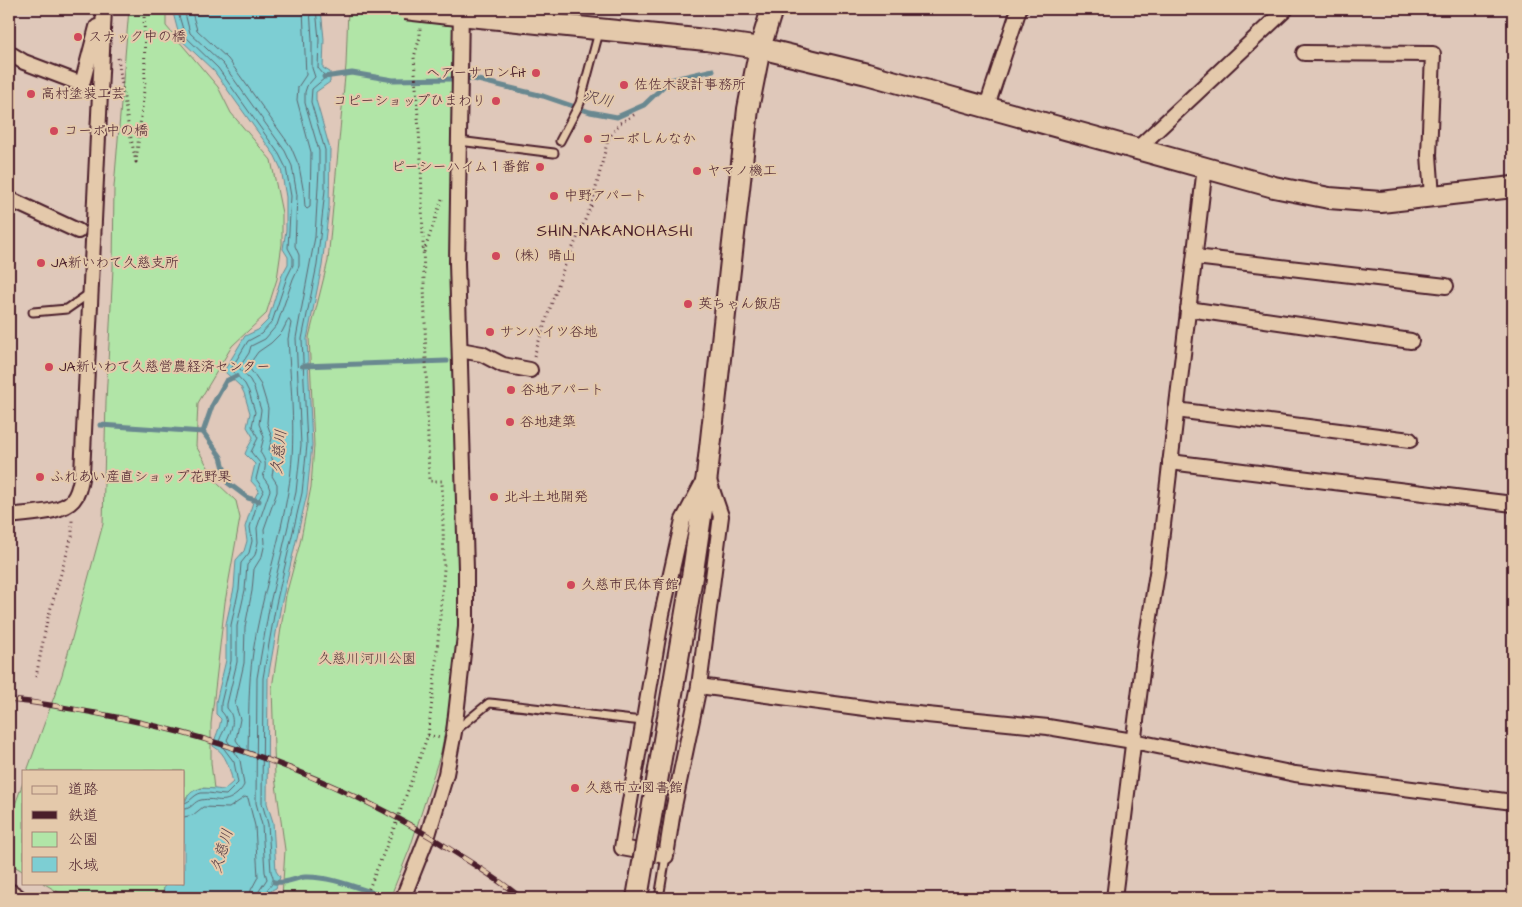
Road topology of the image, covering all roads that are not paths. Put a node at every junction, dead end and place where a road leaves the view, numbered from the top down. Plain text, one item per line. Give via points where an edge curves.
1 (103, 9) edge
2 (772, 9) edge
3 (1019, 9) edge
4 (1286, 9) edge
5 (457, 12) edge
6 (413, 13) edge
7 (600, 29) junction
8 (760, 48) junction
9 (9, 53) edge
10 (1304, 53) dead end
11 (986, 108) junction
12 (458, 141) junction
13 (560, 142) dead end
14 (1138, 149) junction
15 (554, 153) dead end
16 (1205, 167) junction
17 (1513, 187) edge
18 (1432, 196) junction
19 (9, 199) edge
20 (78, 231) dead end
21 (1195, 257) junction
22 (1446, 286) dead end
23 (90, 293) junction
24 (1188, 309) junction
25 (33, 312) dead end
26 (1411, 341) dead end
27 (460, 350) junction
28 (530, 370) road end
29 (1176, 410) junction
30 (1410, 440) dead end
31 (1170, 462) junction
32 (707, 475) junction
33 (1513, 504) edge
34 (9, 516) edge
35 (699, 686) junction
36 (643, 721) junction
37 (454, 732) junction
38 (1133, 741) junction
39 (1513, 802) edge
40 (666, 856) junction
41 (9, 894) edge
42 (15, 898) edge
43 (403, 898) edge
44 (637, 898) edge
45 (659, 898) edge
46 (1114, 898) edge

1 - 9 street via 82,84
1 - 23 street
2 - 8 street
3 - 11 street
4 - 14 street
5 - 6 street, bridge
5 - 7 street
5 - 12 street
7 - 8 street
7 - 13 lane via 580,103
8 - 11 street
8 - 32 street via 748,109
10 - 18 street via 1433,54 1429,155
11 - 14 street
12 - 15 lane
12 - 27 street
14 - 16 street
16 - 18 street via 1274,187 1329,198 1381,202
16 - 21 street
17 - 18 street
19 - 20 street
21 - 22 street
21 - 24 street
23 - 25 lane via 67,309
23 - 34 street via 82,474 78,489 72,500 60,509
24 - 26 street
24 - 29 street
27 - 28 street via 482,354 503,365
27 - 37 street via 466,627
29 - 30 street
29 - 31 street
31 - 33 street
31 - 38 street
32 - 35 street via 721,516
32 - 36 street via 683,520
32 - 44 street, bridge
35 - 38 street
35 - 40 street
36 - 37 lane via 489,703
36 - 40 street via 622,848
37 - 43 street via 446,774 428,834
38 - 39 street via 1295,774
38 - 46 street
40 - 45 lane
41 - 42 street

